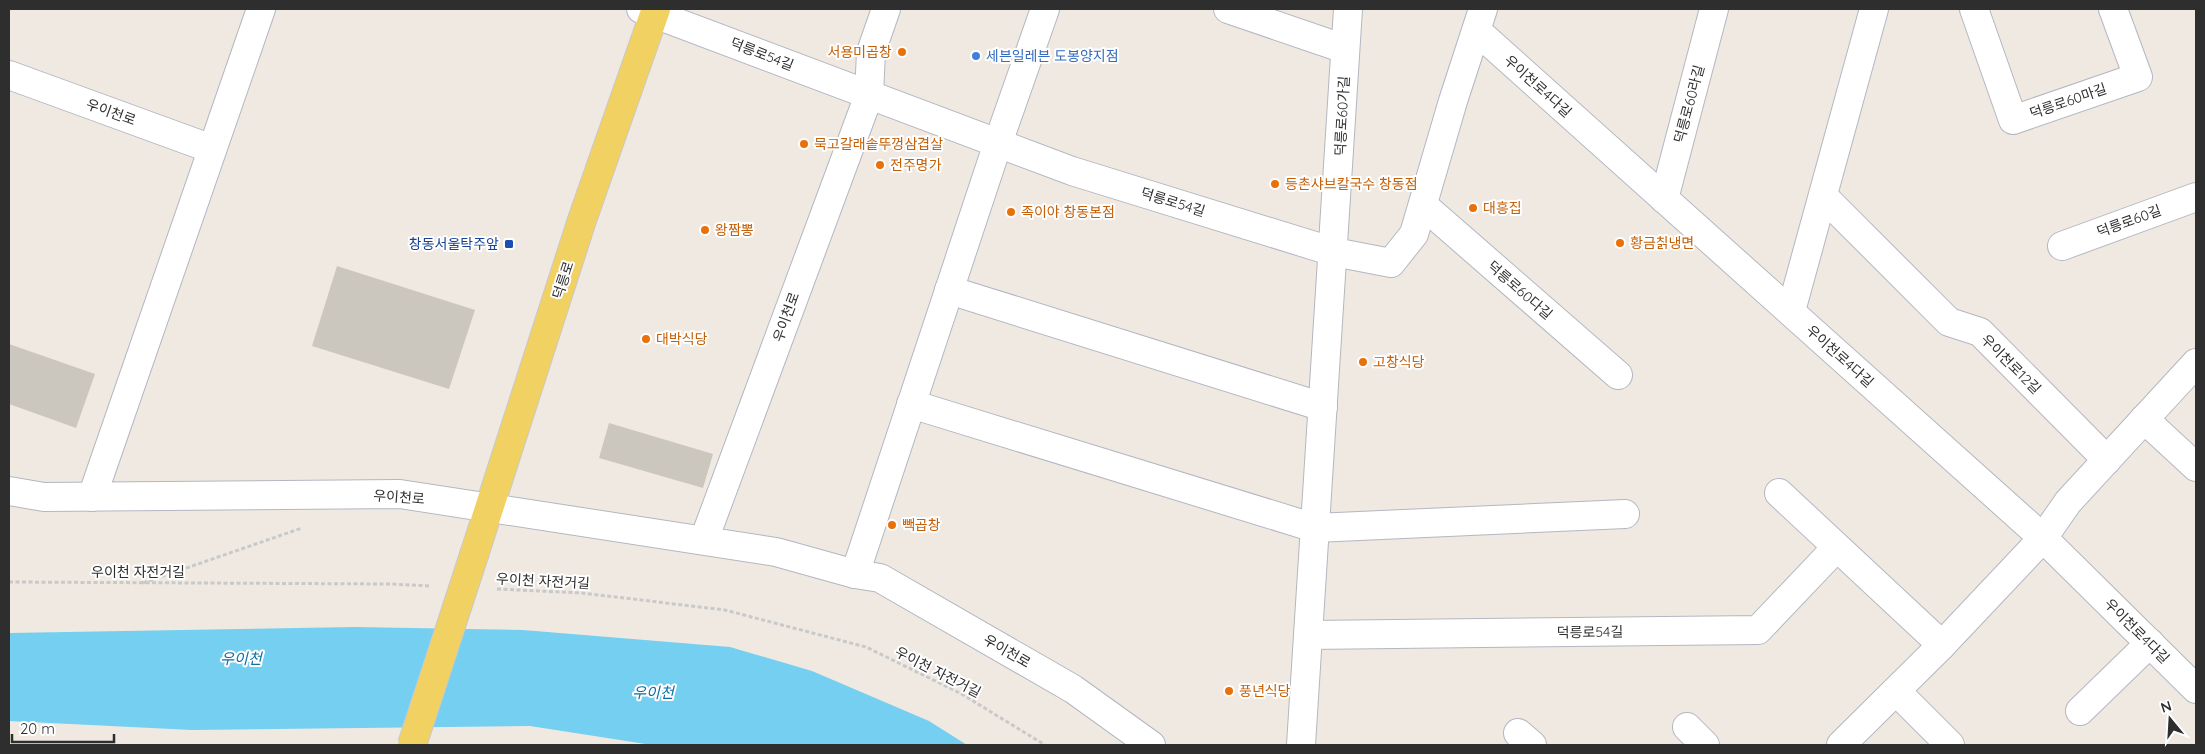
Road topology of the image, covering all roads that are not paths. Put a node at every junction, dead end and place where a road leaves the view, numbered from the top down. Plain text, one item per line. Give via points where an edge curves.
1 (261, 9) edge
2 (886, 9) edge
3 (1045, 9) edge
4 (1228, 9) edge
5 (1348, 9) edge
6 (1714, 9) edge
7 (1874, 9) edge
8 (1974, 9) edge
9 (2113, 9) edge
10 (650, 10) edge
11 (1480, 20) edge
12 (1345, 48) junction
13 (9, 75) edge
14 (869, 94) junction
15 (998, 143) junction
16 (212, 149) junction
17 (1822, 196) junction
18 (2196, 197) edge
19 (1664, 199) junction
20 (1423, 205) junction
21 (2062, 246) dead end
22 (1334, 252) junction
23 (950, 290) junction
24 (1791, 312) junction
25 (2196, 363) edge
26 (1618, 375) dead end
27 (911, 404) junction
28 (1323, 407) junction
29 (2144, 419) junction
30 (2107, 460) junction
31 (2196, 467) edge
32 (9, 491) edge
33 (1779, 494) dead end
34 (92, 497) junction
35 (489, 508) junction
36 (1625, 514) dead end
37 (1315, 528) junction
38 (2043, 538) junction
39 (704, 540) junction
40 (1836, 548) junction
41 (855, 574) junction
42 (1308, 635) junction
43 (2150, 643) junction
44 (1942, 645) junction
45 (2196, 690) edge
46 (1896, 691) junction
47 (2080, 711) dead end
48 (412, 745) edge
49 (1151, 745) edge
50 (1301, 745) edge
51 (1841, 745) edge
52 (1950, 745) edge

1 - 16 street
2 - 14 street via 871,52
3 - 15 street
4 - 12 street
5 - 12 street, 덕릉로60가길
6 - 19 street, 덕릉로60라길
7 - 17 street
8 - 9 street, 덕릉로60마길 via 2013,120 2138,76
10 - 14 street, 덕릉로54길
10 - 35 main road, 덕릉로
11 - 19 street, 우이천로4다길
11 - 20 street
12 - 22 street, 덕릉로60가길
13 - 16 street, 우이천로
14 - 15 street, 덕릉로54길
14 - 39 street, 우이천로
15 - 22 street, 덕릉로54길 via 1072,171
15 - 23 street
16 - 34 street
17 - 24 street
17 - 30 street, 우이천로12길 via 1949,322 1980,332
18 - 21 street, 덕릉로60길
19 - 24 street, 우이천로4다길
20 - 22 street via 1414,234 1391,263
20 - 26 street, 덕릉로60다길
22 - 28 street
23 - 27 street
23 - 28 street
24 - 38 street, 우이천로4다길
25 - 29 street
27 - 37 street
27 - 41 street
28 - 37 street
29 - 30 street
29 - 31 street
30 - 38 street via 2068,502
32 - 34 street, 우이천로
33 - 40 street
34 - 35 street, 우이천로 via 400,494
35 - 39 street, 우이천로
35 - 48 main road, 덕릉로, bridge
36 - 37 street
37 - 42 street
38 - 43 street, 우이천로4다길
38 - 44 street
39 - 41 street, 우이천로 via 776,552
40 - 42 street, 덕릉로54길 via 1758,630
40 - 44 street
41 - 49 street, 우이천로 via 880,578 1056,679
42 - 50 street
43 - 45 street, 우이천로4다길
43 - 47 street
44 - 46 street
46 - 51 street
46 - 52 street

